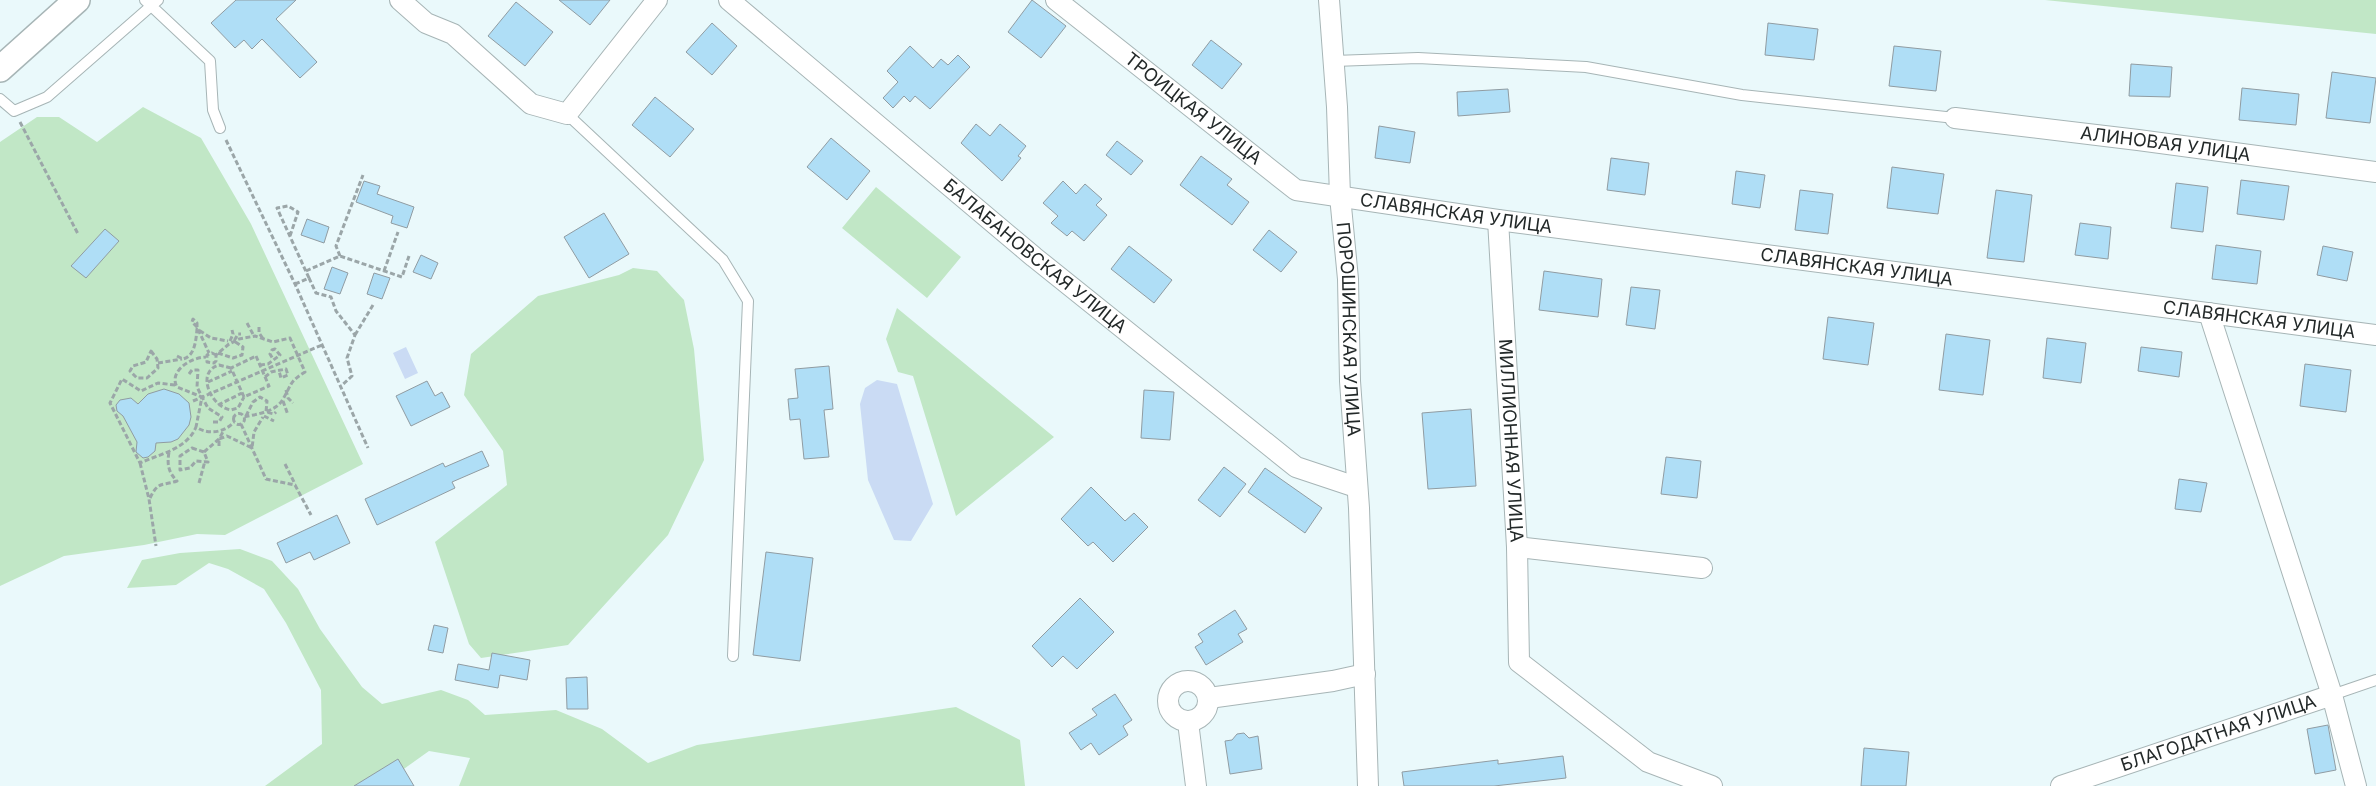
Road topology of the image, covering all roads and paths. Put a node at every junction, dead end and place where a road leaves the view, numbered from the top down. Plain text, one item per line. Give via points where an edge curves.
1 (77, 0) edge
2 (400, 0) edge
3 (657, 0) edge
4 (729, 0) edge
5 (1056, 0) edge
6 (1328, 0) edge
7 (151, 2) edge
8 (1334, 60) junction
9 (0, 69) edge
10 (0, 99) edge
11 (14, 111) junction
12 (567, 114) junction
13 (1955, 118) joint
14 (220, 128) joint
15 (2376, 172) edge
16 (363, 175) dead end
17 (1340, 196) junction
18 (1498, 220) junction
19 (398, 232) dead end
20 (78, 234) dead end
21 (290, 236) junction
22 (340, 256) junction
23 (409, 256) dead end
24 (384, 271) junction
25 (306, 272) junction
26 (309, 278) junction
27 (294, 284) junction
28 (373, 305) dead end
29 (2209, 313) junction
30 (246, 323) dead end
31 (259, 327) dead end
32 (197, 328) junction
33 (232, 330) dead end
34 (241, 334) dead end
35 (355, 335) junction
36 (2376, 335) edge
37 (254, 336) junction
38 (228, 340) junction
39 (234, 341) junction
40 (265, 341) junction
41 (322, 345) junction
42 (209, 353) junction
43 (217, 354) junction
44 (177, 356) dead end
45 (298, 356) junction
46 (206, 357) junction
47 (183, 359) junction
48 (273, 359) dead end
49 (190, 360) junction
50 (158, 364) junction
51 (214, 365) junction
52 (260, 365) junction
53 (232, 370) junction
54 (262, 371) junction
55 (279, 371) dead end
56 (189, 374) dead end
57 (147, 378) junction
58 (265, 378) junction
59 (208, 382) junction
60 (237, 382) junction
61 (154, 384) junction
62 (175, 385) junction
63 (340, 387) junction
64 (286, 389) junction
65 (209, 394) junction
66 (243, 395) junction
67 (202, 397) junction
68 (283, 400) junction
69 (192, 401) dead end
70 (293, 403) dead end
71 (218, 405) junction
72 (236, 412) junction
73 (266, 412) junction
74 (276, 412) dead end
75 (288, 415) dead end
76 (245, 416) junction
77 (263, 417) junction
78 (213, 422) dead end
79 (234, 422) junction
80 (274, 422) dead end
81 (241, 424) junction
82 (196, 427) junction
83 (225, 430) junction
84 (219, 440) junction
85 (184, 443) junction
86 (219, 446) dead end
87 (252, 448) junction
88 (368, 448) dead end
89 (186, 450) junction
90 (169, 451) junction
91 (204, 452) junction
92 (205, 461) junction
93 (140, 463) junction
94 (285, 464) dead end
95 (199, 483) dead end
96 (295, 485) junction
97 (1356, 486) junction
98 (149, 499) junction
99 (311, 515) dead end
100 (156, 546) dead end
101 (1517, 547) junction
102 (1702, 568) dead end
103 (733, 656) dead end
104 (1364, 674) junction
105 (2376, 680) edge
106 (2332, 695) junction
107 (1209, 698) junction
108 (1188, 722) junction
109 (1196, 786) edge
110 (1368, 786) edge
111 (1712, 786) edge
112 (2061, 786) edge
113 (2356, 786) edge

1 - 9 street
2 - 12 street via 426,23 454,34 531,104
3 - 12 street
4 - 97 street, БАЛАБАНОВСКАЯ УЛИЦА via 1034,257 1296,467
5 - 17 street, ТРОИЦКАЯ УЛИЦА via 1296,190
6 - 8 street, ПОРОШИНСКАЯ УЛИЦА
7 - 11 lane via 47,97
7 - 14 lane via 210,61 214,110
8 - 13 lane via 1418,58 1586,67 1742,95
8 - 17 street, ПОРОШИНСКАЯ УЛИЦА
10 - 11 lane
11 - 20 path
12 - 103 lane via 723,260 748,301
13 - 15 street, АЛИНОВАЯ УЛИЦА
14 - 27 path
16 - 22 path via 336,246
17 - 18 street, СЛАВЯНСКАЯ УЛИЦА
17 - 97 street, ПОРОШИНСКАЯ УЛИЦА via 1348,279
18 - 29 street, СЛАВЯНСКАЯ УЛИЦА
18 - 101 street, МИЛЛИОННАЯ УЛИЦА
19 - 24 path
21 - 21 path via 283,222 277,208 288,206 298,212
21 - 25 path
22 - 24 path
22 - 25 path
23 - 24 path via 402,277
25 - 26 path
26 - 27 path
26 - 35 path via 316,293 331,297 336,311
27 - 41 path
28 - 35 path
29 - 36 street, СЛАВЯНСКАЯ УЛИЦА
29 - 106 street
30 - 37 path
31 - 40 path
32 - 38 path via 211,338
32 - 42 path
32 - 47 path via 193,351
33 - 38 path via 232,338
34 - 39 path
35 - 63 path via 347,358 352,376
37 - 39 path
37 - 40 path
38 - 39 path
39 - 43 path
39 - 43 path via 245,347 238,357
40 - 45 path via 290,338
41 - 45 path
41 - 63 path
42 - 43 path
42 - 46 path
43 - 51 path
44 - 47 path
45 - 54 path
45 - 64 path via 305,372
46 - 49 path
46 - 51 path via 208,363
47 - 49 path
47 - 50 path
48 - 52 path
49 - 62 path via 180,369
50 - 57 path via 155,373
50 - 57 path via 151,351 146,362 133,366 130,371 134,375
51 - 53 path
51 - 59 path
52 - 53 path via 256,356
52 - 54 path
53 - 59 path
53 - 60 path
54 - 58 path
54 - 60 path
55 - 58 path via 271,372
56 - 67 path via 199,368 197,387
57 - 61 path
58 - 66 path via 269,386
59 - 65 path
60 - 65 path
60 - 66 path
61 - 62 path via 165,382
61 - 93 path via 141,391 122,379 110,403
62 - 67 path
63 - 88 path
64 - 68 path
64 - 70 path
65 - 67 path
65 - 71 path
66 - 71 path
66 - 72 path
67 - 69 path
67 - 78 path via 208,408 220,415 223,421
67 - 82 path
68 - 73 path
68 - 75 path
71 - 72 path
72 - 76 path
72 - 79 path
73 - 74 path
73 - 76 path
73 - 76 path via 269,400 257,398
73 - 77 path
76 - 81 path
77 - 80 path via 267,416
77 - 87 path via 254,432
79 - 81 path
79 - 83 path
81 - 87 path
82 - 83 path via 212,432
82 - 85 path
83 - 84 path
84 - 86 path
84 - 87 path via 233,437
84 - 91 path
85 - 89 path
85 - 90 path
87 - 96 path via 266,478
89 - 91 path via 197,448
89 - 92 path via 179,460 180,470 190,468 196,461
90 - 93 path
90 - 98 path via 168,467 178,481 161,484
91 - 92 path via 208,462
92 - 95 path
93 - 98 path
94 - 96 path
96 - 99 path
97 - 104 street, ПОРОШИНСКАЯ УЛИЦА
98 - 100 path
101 - 102 street
101 - 111 street, МИЛЛИОННАЯ УЛИЦА via 1519,662 1648,762
104 - 107 street
104 - 110 street, ПОРОШИНСКАЯ УЛИЦА
105 - 106 lane, БЛАГОДАТНАЯ УЛИЦА
106 - 112 street, БЛАГОДАТНАЯ УЛИЦА
106 - 113 street
107 - 108 street via 1205,714
107 - 108 street via 1202,686 1191,681 1173,687 1168,699 1170,712
108 - 109 street

